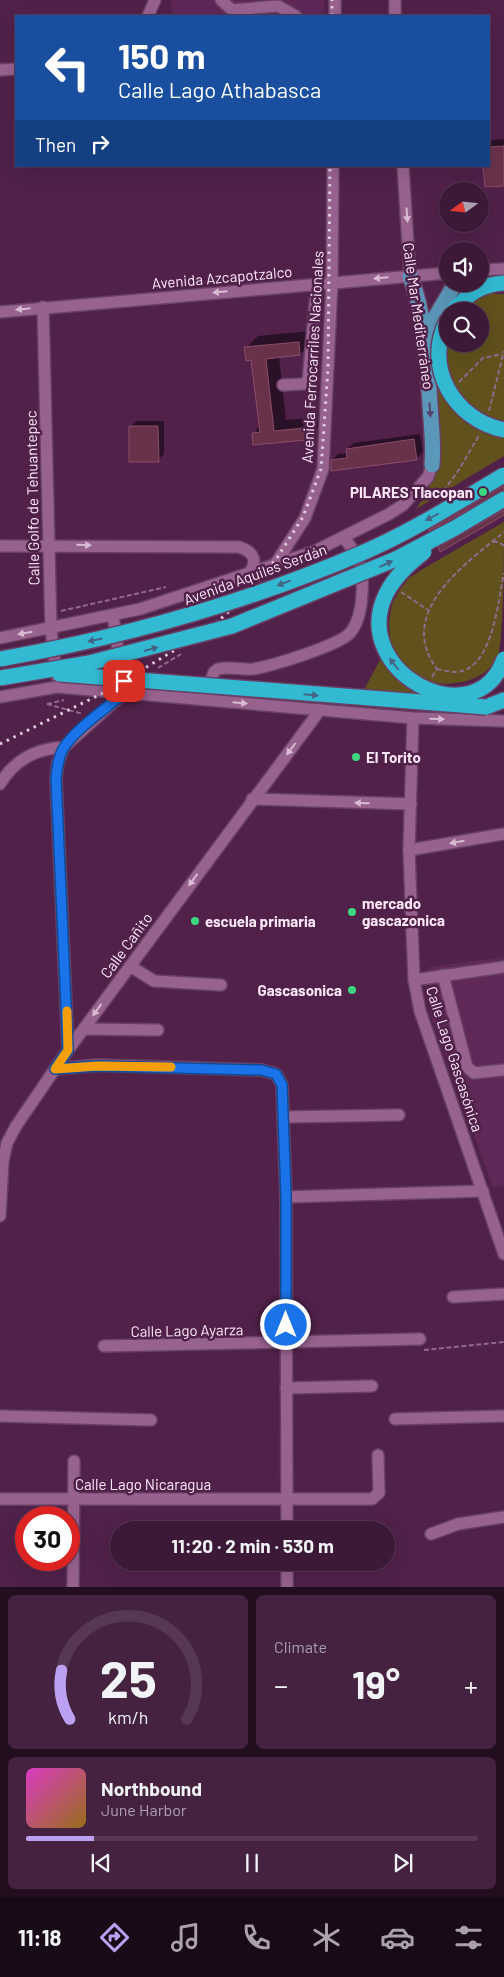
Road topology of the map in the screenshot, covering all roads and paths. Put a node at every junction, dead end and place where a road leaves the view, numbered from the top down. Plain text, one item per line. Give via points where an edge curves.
1 (155, 0) edge
2 (221, 0) edge
3 (335, 0) edge
4 (396, 0) edge
5 (148, 15) edge
6 (295, 15) edge
7 (335, 15) edge
8 (395, 15) edge
9 (15, 69) edge
10 (0, 70) edge
11 (333, 167) edge
12 (404, 167) edge
13 (504, 269) edge
14 (489, 270) edge
15 (439, 274) edge
16 (410, 276) junction
17 (332, 283) junction
18 (504, 283) edge
19 (317, 284) junction
20 (450, 292) edge
21 (463, 302) edge
22 (43, 307) junction
23 (0, 312) edge
24 (424, 336) junction
25 (439, 346) edge
26 (502, 354) dead end
27 (283, 385) dead end
28 (456, 386) dead end
29 (504, 430) edge
30 (432, 465) joint
31 (504, 475) edge
32 (504, 499) edge
33 (455, 528) junction
34 (504, 532) edge
35 (343, 538) junction
36 (492, 542) junction
37 (48, 545) junction
38 (0, 546) edge
39 (504, 546) edge
40 (274, 566) junction
41 (504, 573) edge
42 (248, 575) junction
43 (399, 591) dead end
44 (428, 610) junction
45 (113, 615) junction
46 (51, 629) junction
47 (0, 638) edge
48 (504, 658) edge
49 (0, 659) edge
50 (437, 669) junction
51 (36, 672) junction
52 (0, 678) edge
53 (429, 682) dead end
54 (57, 687) junction
55 (124, 693) junction
56 (0, 697) edge
57 (204, 700) junction
58 (504, 700) edge
59 (486, 707) junction
60 (320, 710) junction
61 (504, 710) edge
62 (413, 718) junction
63 (504, 721) edge
64 (64, 748) junction
65 (0, 784) edge
66 (252, 799) junction
67 (410, 804) junction
68 (504, 834) edge
69 (410, 850) junction
70 (130, 966) junction
71 (504, 967) edge
72 (443, 975) junction
73 (414, 980) junction
74 (221, 985) dead end
75 (84, 1029) junction
76 (158, 1030) dead end
77 (68, 1050) junction
78 (55, 1069) junction
79 (504, 1070) edge
80 (399, 1115) dead end
81 (283, 1117) junction
82 (3, 1144) edge
83 (484, 1191) junction
84 (286, 1196) junction
85 (0, 1216) edge
86 (504, 1254) edge
87 (504, 1294) edge
88 (453, 1297) dead end
89 (420, 1339) joint
90 (504, 1342) edge
91 (286, 1343) junction
92 (104, 1346) dead end
93 (372, 1386) dead end
94 (286, 1388) junction
95 (0, 1416) edge
96 (504, 1416) edge
97 (395, 1419) dead end
98 (151, 1420) dead end
99 (378, 1455) dead end
100 (74, 1461) dead end
101 (0, 1499) edge
102 (75, 1499) junction
103 (286, 1500) junction
104 (504, 1517) edge
105 (286, 1521) edge
106 (430, 1534) dead end
107 (286, 1571) edge
108 (72, 1587) edge
109 (286, 1587) edge

1 - 5 street
2 - 6 street via 232,10 278,6
3 - 7 street
4 - 8 street
9 - 10 street
11 - 17 street, Avenida Ferrocarriles Nacionales
12 -> 16 street, Calle Mar Mediterráneo
13 - 14 street
15 - 16 street, Avenida Azcapotzalco
16 -> 17 street, Avenida Azcapotzalco
16 - 24 main road, Calle Mar Mediterráneo via 420,306
17 - 19 street, Avenida Azcapotzalco
17 - 40 street, Avenida Ferrocarriles Nacionales via 323,469 305,518
18 - 21 highway via 475,291
19 -> 22 street, Avenida Azcapotzalco
19 - 27 street via 308,381
20 - 24 main road
22 -> 23 street, Avenida Azcapotzalco
22 - 37 street, Calle Golfo de Tehuantepec
24 -> 30 main road, Calle Mar Mediterráneo via 434,444
25 - 29 highway, bridge via 440,369 457,404 469,415
26 - 28 path via 484,358
30 - 35 street, Avenida Aquiles Serdán via 428,477 403,505
31 -> 49 highway, Avenida Aquiles Serdán, bridge via 363,552 232,604 139,631
32 - 33 highway, bridge
48 -> 33 highway, bridge via 496,674 486,684 470,692 453,695 425,688 410,680 391,661 383,645 379,618 390,586 407,566
51 -> 33 highway, bridge via 145,650 232,626 372,570
34 - 36 path
35 - 40 street, Avenida Aquiles Serdán
35 - 57 street via 357,556 363,582 355,626 350,632 333,644 263,667 218,669 209,681
36 - 39 path
36 - 44 path via 457,571
37 - 38 street
37 -> 42 street via 238,547 246,549 255,561
37 - 46 street, Calle Golfo de Tehuantepec
40 - 42 street, Avenida Aquiles Serdán
41 - 50 path via 491,639 482,655 458,672
42 - 45 street, Avenida Aquiles Serdán
43 - 44 path
44 - 50 path via 424,645
45 - 46 street, Avenida Aquiles Serdán
45 - 55 street
46 -> 47 street, Avenida Aquiles Serdán
46 - 54 street, Calle Golfo de Tehuantepec
50 - 53 path
51 - 52 highway, bridge
51 -> 59 highway, bridge
54 - 55 street
54 - 56 street
55 - 57 street
55 - 64 street
57 -> 60 street
58 - 59 highway
59 - 61 highway
60 - 62 street
60 -> 66 street, Calle Cañito
62 -> 63 street
62 - 67 street, Calle Lago Gascasónica
64 - 65 street via 42,749 24,759
64 - 77 street via 56,779
67 -> 66 street
66 -> 70 street, Calle Cañito
67 - 69 street, Calle Lago Gascasónica
68 -> 69 street
69 - 73 street, Calle Lago Gascasónica
70 - 74 street via 154,981
70 -> 75 street, Calle Cañito
71 - 72 street
72 - 73 street
72 - 79 street via 467,1066 474,1073
73 - 83 street, Calle Lago Gascasónica via 420,1011
75 - 76 street
75 - 77 street, Calle Cañito
77 - 78 street, Calle Cañito
78 - 81 street via 97,1066 261,1070 276,1074 282,1085
78 - 82 street, Calle Cañito
80 - 81 street
81 - 84 street
82 - 85 street, Calle Cañito
83 - 84 street
83 - 86 street, Calle Lago Gascasónica
84 - 91 street
87 - 88 street
89 - 90 path via 421,1351
89 - 91 street, Calle Lago Ayarza
91 - 92 street, Calle Lago Ayarza
91 - 94 street
93 - 94 street
94 - 103 street
95 - 98 street
96 - 97 street
99 - 103 street, Calle Lago Nicaragua via 379,1493 376,1498
100 - 102 street
101 - 102 street, Calle Lago Nicaragua
102 - 103 street, Calle Lago Nicaragua
102 - 108 street
103 - 105 street
104 - 106 street via 458,1524
107 - 109 street

